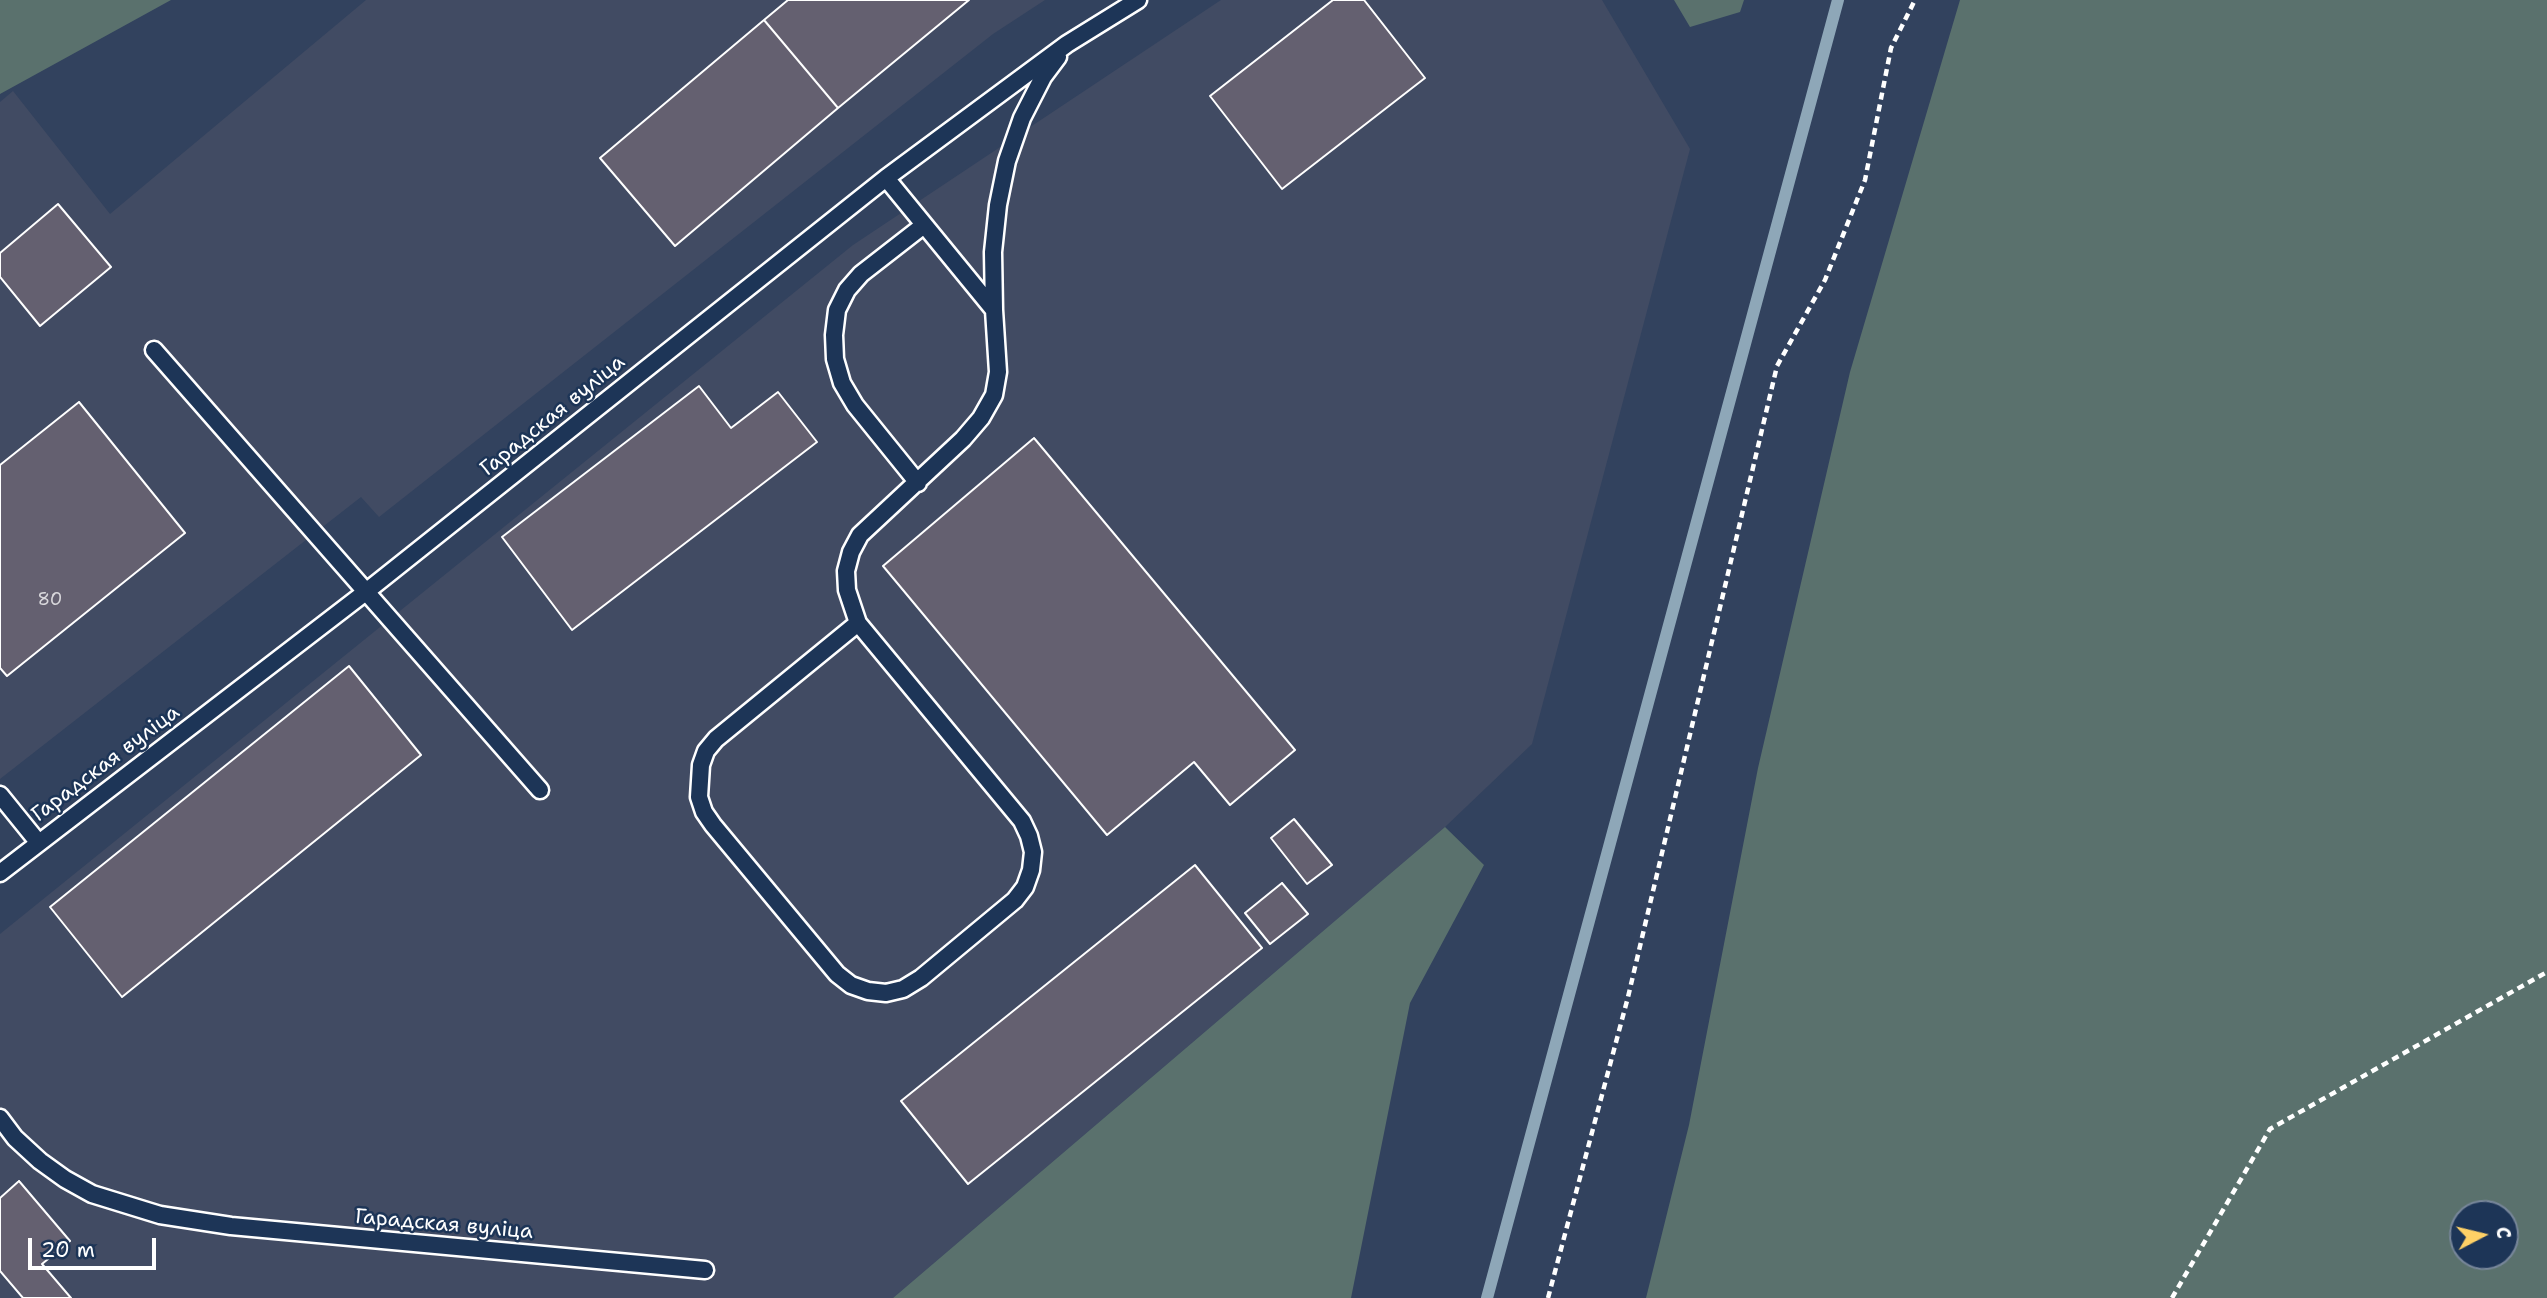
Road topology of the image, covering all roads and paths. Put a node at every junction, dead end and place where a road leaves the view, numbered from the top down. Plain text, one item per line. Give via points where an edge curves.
1 (1138, 0) edge
2 (1915, 0) edge
3 (1068, 44) junction
4 (886, 178) junction
5 (924, 225) junction
6 (994, 310) junction
7 (154, 349) dead end
8 (918, 482) junction
9 (367, 591) junction
10 (858, 623) junction
11 (540, 790) dead end
12 (0, 795) edge
13 (38, 842) junction
14 (0, 873) edge
15 (2547, 972) edge
16 (0, 1118) edge
17 (705, 1270) dead end
18 (1548, 1298) edge
19 (2172, 1298) edge

1 - 3 lane, Гарадская вуліца
2 - 18 path via 1891,48 1865,180 1825,280 1777,366 1628,997
3 - 4 lane, Гарадская вуліца
3 - 6 lane via 1038,87 1007,161 993,252
4 - 5 lane
4 - 9 lane, Гарадская вуліца
5 - 6 lane
5 - 8 lane via 861,274 837,310 834,335 842,383
6 - 8 lane via 998,372 994,395 963,439
7 - 9 lane
8 - 10 lane via 860,535 851,552 847,590
9 - 11 lane
9 - 13 lane, Гарадская вуліца
10 - 10 lane via 1022,821 1032,852 1025,887 1015,900 920,978 886,993 851,985 837,974 713,825 699,797 701,765 716,739
12 - 13 lane
13 - 14 lane, Гарадская вуліца
15 - 19 path via 2270,1129
16 - 17 lane, Гарадская вуліца via 15,1138 65,1179 92,1194 160,1215 231,1226

